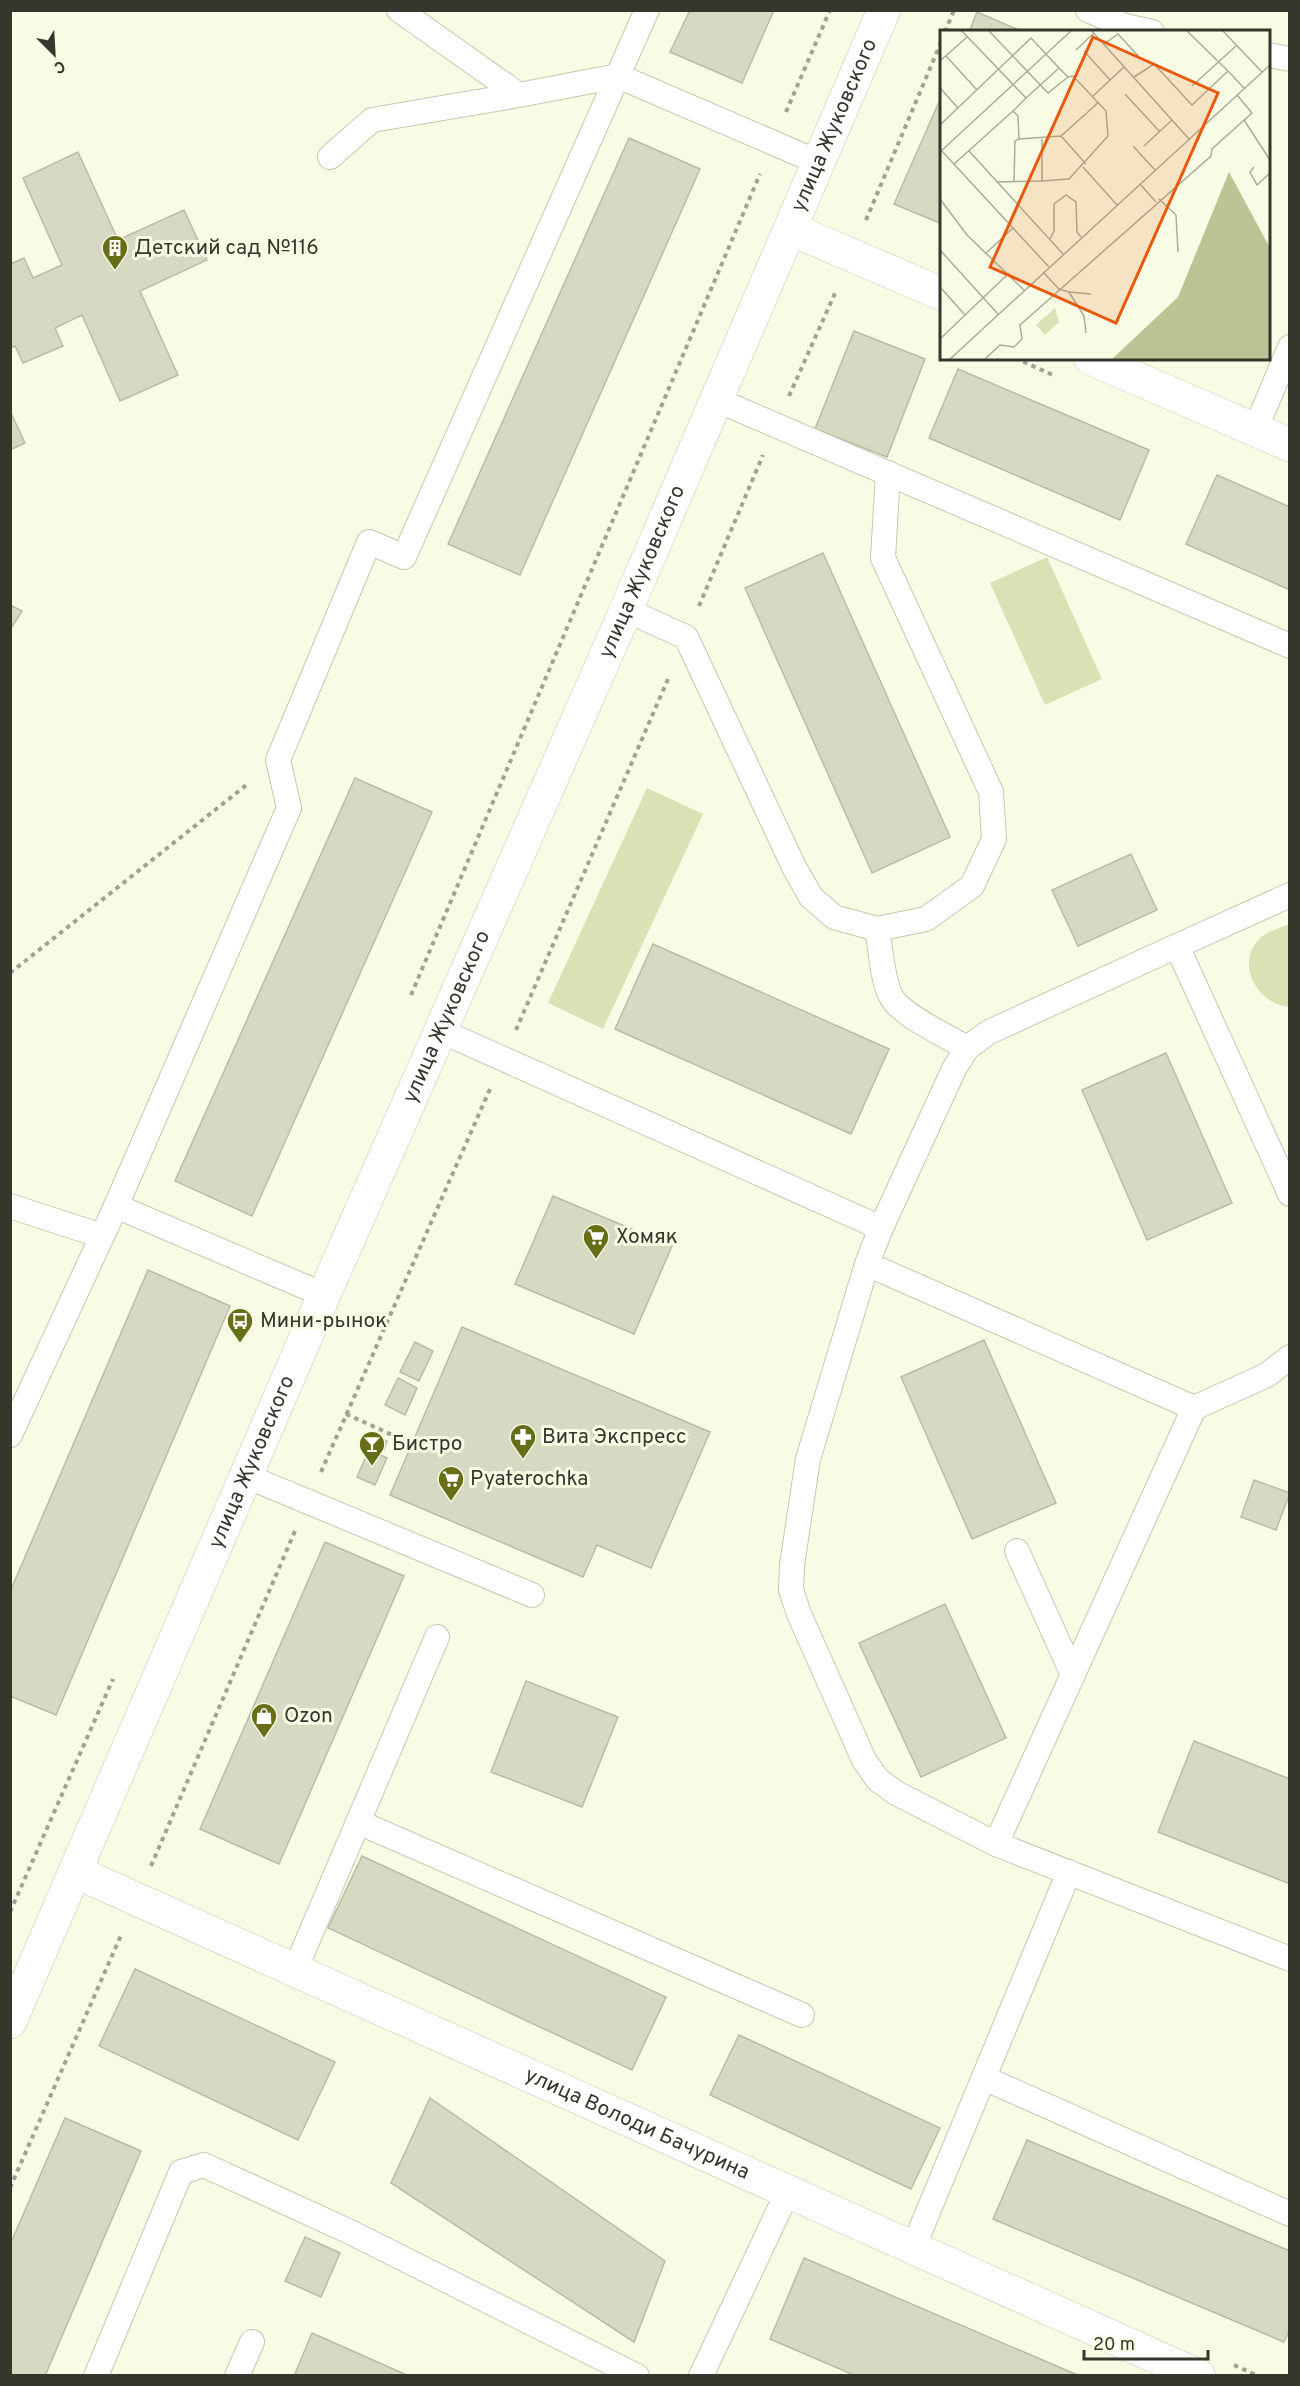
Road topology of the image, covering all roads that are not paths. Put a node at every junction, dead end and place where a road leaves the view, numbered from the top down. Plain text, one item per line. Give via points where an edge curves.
1 (399, 10) edge
2 (647, 10) edge
3 (884, 10) edge
4 (1088, 10) edge
5 (1117, 16) edge
6 (1148, 30) edge
7 (1270, 55) edge
8 (1290, 59) edge
9 (618, 76) junction
10 (519, 95) junction
11 (330, 157) dead end
12 (820, 163) junction
13 (791, 230) junction
14 (940, 293) edge
15 (1290, 347) edge
16 (1095, 360) edge
17 (717, 400) junction
18 (1255, 430) junction
19 (1290, 445) edge
20 (888, 473) junction
21 (626, 610) junction
22 (1290, 645) edge
23 (1290, 895) edge
24 (878, 929) junction
25 (1177, 946) junction
26 (441, 1031) junction
27 (967, 1048) junction
28 (1290, 1194) edge
29 (10, 1206) edge
30 (116, 1206) junction
31 (881, 1228) junction
32 (102, 1236) junction
33 (867, 1264) junction
34 (324, 1295) junction
35 (1290, 1357) edge
36 (1194, 1408) junction
37 (10, 1435) edge
38 (246, 1476) junction
39 (1017, 1551) dead end
40 (532, 1595) dead end
41 (437, 1637) dead end
42 (1073, 1675) junction
43 (358, 1822) junction
44 (996, 1844) junction
45 (76, 1872) junction
46 (1070, 1872) junction
47 (1290, 1959) edge
48 (295, 1970) junction
49 (802, 2015) dead end
50 (10, 2022) edge
51 (984, 2078) junction
52 (788, 2191) junction
53 (1290, 2214) edge
54 (913, 2248) junction
55 (252, 2342) dead end
56 (1178, 2371) edge
57 (96, 2376) edge
58 (237, 2376) edge
59 (637, 2376) edge
60 (701, 2376) edge

1 - 10 lane
2 - 9 lane
3 - 12 street, улица Жуковского
4 - 5 lane
5 - 6 lane
7 - 8 lane
9 - 10 lane
9 - 12 lane
9 - 30 lane via 404,557 369,542 278,760 289,808
10 - 11 lane via 372,120
12 - 13 street, улица Жуковского
13 - 14 street
13 - 17 street, улица Жуковского
15 - 18 lane
16 - 18 street
17 - 20 lane
17 - 21 street, улица Жуковского
18 - 19 street
20 - 22 lane
20 - 24 lane via 883,558 991,792 994,839 972,886 926,919
21 - 24 lane via 686,637 811,897 834,917
21 - 26 street, улица Жуковского
23 - 25 lane
24 - 27 lane via 892,998 905,1011
25 - 27 lane via 989,1032
25 - 28 lane
26 - 31 lane
26 - 34 street, улица Жуковского
27 - 31 lane
29 - 32 lane
30 - 32 lane
30 - 34 lane
31 - 33 lane
32 - 37 lane
33 - 36 lane
33 - 44 lane via 808,1459 790,1590 864,1760 878,1780
34 - 38 street, улица Жуковского
35 - 36 lane via 1267,1375
36 - 42 lane
38 - 40 lane
38 - 45 street, улица Жуковского
39 - 42 lane
41 - 43 lane
42 - 44 lane
43 - 48 lane
43 - 49 lane
44 - 46 lane
45 - 48 street, улица Володи Бачурина
45 - 50 street, улица Жуковского
46 - 47 lane
46 - 51 lane
48 - 52 street, улица Володи Бачурина
51 - 53 lane
51 - 54 lane
52 - 54 street, улица Володи Бачурина
52 - 60 lane
54 - 56 street, улица Володи Бачурина
55 - 58 lane
57 - 59 lane via 181,2172 204,2165 348,2231

